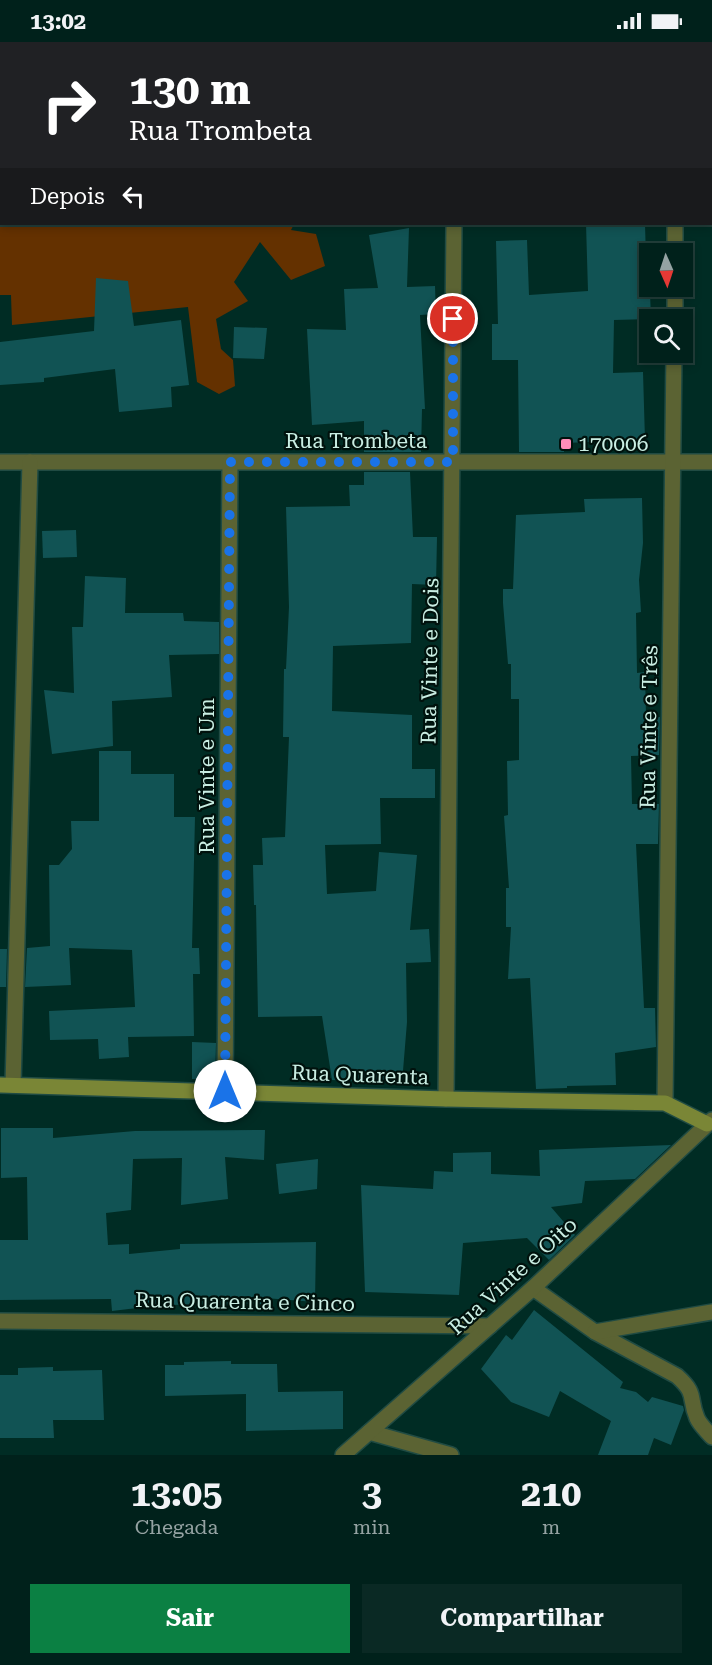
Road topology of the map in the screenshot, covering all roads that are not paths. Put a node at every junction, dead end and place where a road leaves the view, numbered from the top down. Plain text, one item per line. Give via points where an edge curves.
1 (454, 225) edge
2 (675, 225) edge
3 (675, 243) edge
4 (674, 363) edge
5 (0, 462) edge
6 (30, 462) junction
7 (230, 462) junction
8 (453, 462) junction
9 (674, 462) junction
10 (712, 462) edge
11 (6, 1085) edge
12 (225, 1091) junction
13 (446, 1099) junction
14 (665, 1103) junction
15 (709, 1122) edge
16 (533, 1288) junction
17 (712, 1312) edge
18 (0, 1321) edge
19 (490, 1326) junction
20 (596, 1332) junction
21 (369, 1432) junction
22 (712, 1437) edge
23 (343, 1455) edge
24 (451, 1455) edge

1 - 8 street, Rua Vinte e Dois
2 - 3 street
4 - 9 street, Rua Vinte e Três
5 - 6 street, Rua Trombeta
6 - 7 street, Rua Trombeta
6 - 11 street
7 - 8 street, Rua Trombeta
7 - 12 street, Rua Vinte e Um
8 - 9 street, Rua Trombeta
8 - 13 street, Rua Vinte e Dois
9 - 10 street, Rua Trombeta
9 - 14 street, Rua Vinte e Três
11 - 12 street, Rua Quarenta
12 - 13 street, Rua Quarenta
13 - 14 street, Rua Quarenta
14 - 15 street, Rua Quarenta
15 - 16 street, Rua Vinte e Oito
16 - 19 street, Rua Vinte e Oito
16 - 20 street
17 - 20 street
18 - 19 street, Rua Quarenta e Cinco
19 - 21 street, Rua Vinte e Oito
20 - 22 street via 677,1376 688,1386 699,1421
21 - 23 street, Rua Vinte e Oito
21 - 24 street

